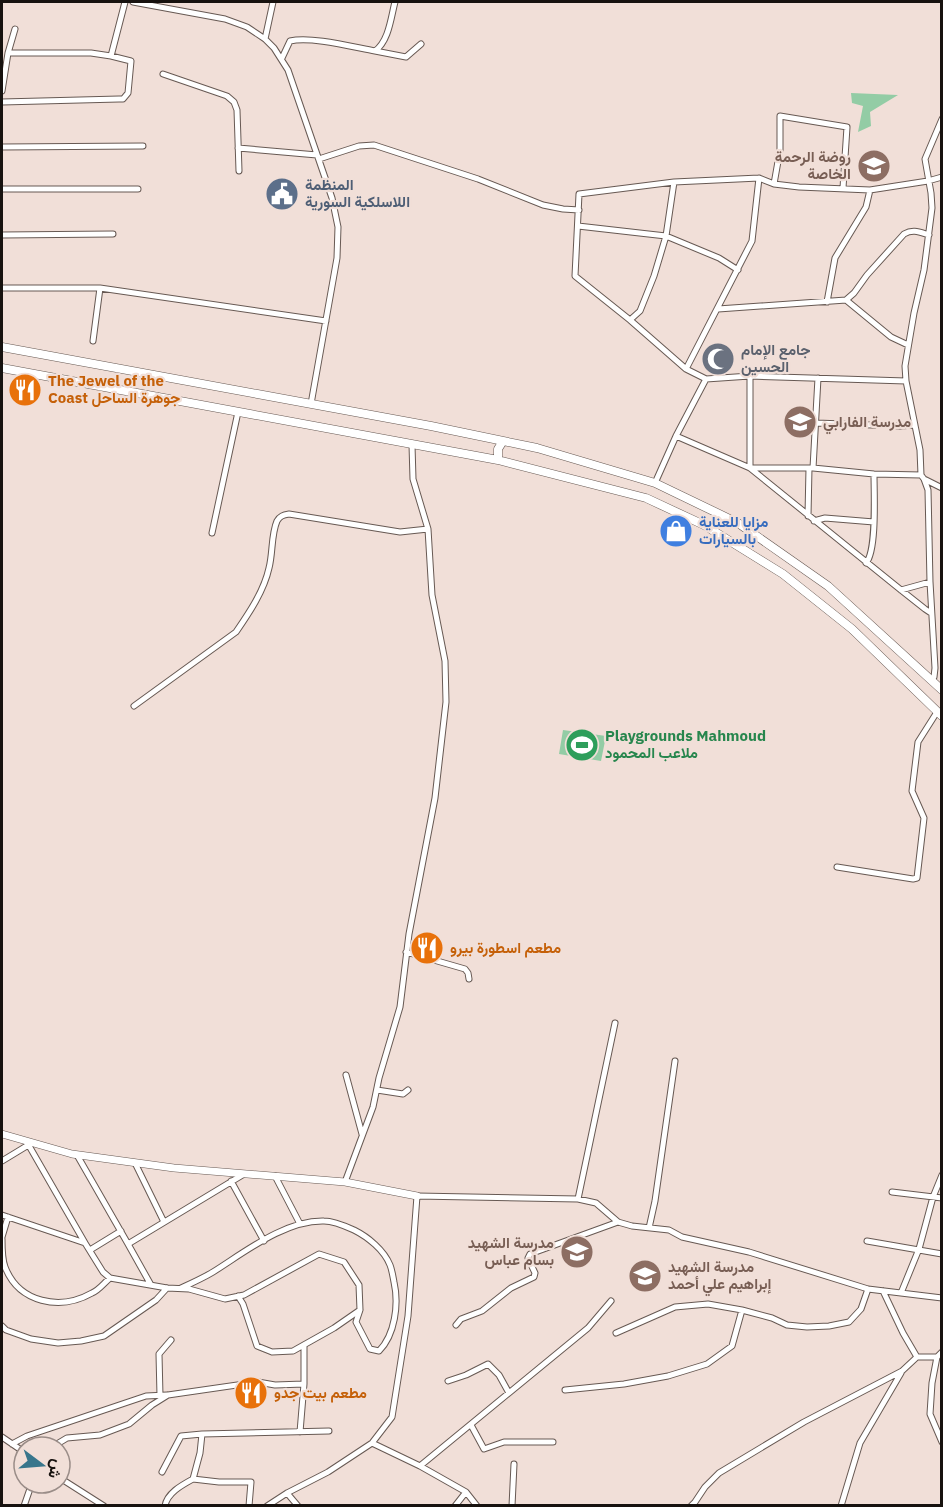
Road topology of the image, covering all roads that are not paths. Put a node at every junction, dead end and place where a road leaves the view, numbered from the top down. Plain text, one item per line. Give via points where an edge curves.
1 (124, 2) edge
2 (133, 2) edge
3 (273, 2) edge
4 (395, 2) edge
5 (15, 29) dead end
6 (265, 39) junction
7 (421, 44) dead end
8 (375, 51) junction
9 (8, 53) junction
10 (111, 56) junction
11 (282, 58) junction
12 (163, 74) dead end
13 (2, 91) edge
14 (2, 102) edge
15 (942, 119) edge
16 (143, 146) dead end
17 (2, 147) edge
18 (238, 148) junction
19 (318, 157) junction
20 (239, 171) dead end
21 (942, 177) edge
22 (759, 178) junction
23 (928, 181) junction
24 (674, 182) junction
25 (774, 184) junction
26 (843, 188) junction
27 (2, 189) edge
28 (138, 189) dead end
29 (870, 190) junction
30 (579, 210) junction
31 (578, 226) junction
32 (113, 234) dead end
33 (2, 235) edge
34 (929, 235) junction
35 (666, 236) junction
36 (738, 270) junction
37 (2, 288) edge
38 (100, 288) junction
39 (846, 300) junction
40 (827, 302) junction
41 (718, 309) junction
42 (630, 320) junction
43 (326, 321) junction
44 (93, 340) dead end
45 (908, 345) junction
46 (2, 347) edge
47 (2, 368) edge
48 (686, 369) junction
49 (750, 376) junction
50 (818, 378) junction
51 (706, 379) junction
52 (906, 381) junction
53 (311, 404) junction
54 (238, 412) junction
55 (816, 423) junction
56 (915, 425) junction
57 (676, 436) junction
58 (503, 441) junction
59 (412, 445) junction
60 (498, 460) junction
61 (750, 468) junction
62 (811, 468) junction
63 (874, 474) junction
64 (922, 477) junction
65 (655, 483) junction
66 (942, 488) edge
67 (808, 516) junction
68 (814, 521) junction
69 (874, 522) junction
70 (428, 529) junction
71 (212, 533) dead end
72 (866, 563) junction
73 (930, 582) junction
74 (901, 590) junction
75 (932, 613) junction
76 (861, 615) junction
77 (852, 629) junction
78 (931, 680) junction
79 (942, 690) edge
80 (134, 706) dead end
81 (939, 714) edge
82 (837, 867) dead end
83 (406, 952) junction
84 (469, 979) dead end
85 (615, 1023) dead end
86 (675, 1061) dead end
87 (346, 1074) dead end
88 (377, 1090) junction
89 (408, 1090) dead end
90 (2, 1134) edge
91 (362, 1136) junction
92 (28, 1144) junction
93 (74, 1154) junction
94 (2, 1161) edge
95 (135, 1163) junction
96 (244, 1174) junction
97 (942, 1175) edge
98 (275, 1176) junction
99 (231, 1182) junction
100 (345, 1182) junction
101 (891, 1192) dead end
102 (417, 1196) junction
103 (933, 1197) junction
104 (942, 1198) edge
105 (578, 1199) junction
106 (5, 1216) edge
107 (164, 1222) junction
108 (618, 1222) junction
109 (300, 1224) junction
110 (649, 1228) junction
111 (121, 1232) junction
112 (2, 1240) edge
113 (264, 1241) junction
114 (867, 1241) dead end
115 (85, 1243) junction
116 (128, 1244) junction
117 (919, 1249) junction
118 (90, 1250) junction
119 (942, 1254) edge
120 (110, 1278) junction
121 (151, 1285) junction
122 (167, 1288) junction
123 (180, 1288) junction
124 (868, 1289) junction
125 (883, 1291) junction
126 (901, 1293) junction
127 (238, 1296) junction
128 (942, 1298) edge
129 (611, 1301) dead end
130 (360, 1310) junction
131 (742, 1310) junction
132 (456, 1325) dead end
133 (2, 1326) edge
134 (616, 1333) dead end
135 (171, 1340) dead end
136 (304, 1345) junction
137 (939, 1354) edge
138 (917, 1357) junction
139 (902, 1371) junction
140 (448, 1381) dead end
141 (304, 1384) junction
142 (565, 1390) dead end
143 (509, 1393) junction
144 (160, 1395) junction
145 (168, 1395) junction
146 (471, 1425) junction
147 (329, 1431) dead end
148 (300, 1432) junction
149 (202, 1434) junction
150 (30, 1435) edge
151 (2, 1437) edge
152 (72, 1438) edge
153 (553, 1442) dead end
154 (942, 1442) edge
155 (372, 1443) junction
156 (12, 1444) edge
157 (514, 1464) dead end
158 (420, 1466) junction
159 (162, 1472) dead end
160 (193, 1479) junction
161 (72, 1486) edge
162 (466, 1492) junction
163 (287, 1493) junction
164 (104, 1506) edge
165 (165, 1506) edge
166 (249, 1506) edge
167 (267, 1506) edge
168 (298, 1506) edge
169 (455, 1506) edge
170 (477, 1506) edge
171 (512, 1506) edge
172 (691, 1506) edge
173 (841, 1506) edge

1 - 10 street
2 - 6 street via 225,19
3 - 6 street
4 - 8 street via 385,40
5 - 9 street
6 - 11 street
7 - 8 street via 406,57
8 - 11 street via 296,40 290,41
9 - 10 street
9 - 13 street
10 - 14 street via 131,61 128,93 123,99
11 - 19 street
12 - 18 street via 232,99
15 - 23 street via 925,159
16 - 17 street
18 - 19 street
18 - 20 street
19 - 30 street via 369,144 380,146 543,204
19 - 43 street via 338,227
21 - 23 street
22 - 24 street
22 - 25 street
22 - 36 street via 752,241
23 - 29 street
23 - 34 street via 932,208
24 - 30 street via 579,194
24 - 35 street
25 - 26 street
25 - 26 street via 780,116 847,127
26 - 29 street
27 - 28 street
29 - 40 street via 866,207 835,258
30 - 31 street
31 - 35 street
31 - 42 street via 575,276
32 - 33 street
34 - 39 street via 916,231 904,234
34 - 45 street
35 - 36 street
35 - 42 street via 640,311
36 - 41 street
37 - 38 street
38 - 43 street
38 - 44 street
39 - 40 street
39 - 45 street via 891,337
40 - 41 street
41 - 48 street
42 - 48 street
43 - 53 street
45 - 52 street
46 - 53 main road
47 - 54 main road
48 - 51 street
49 - 50 street
49 - 51 street
49 - 61 street
50 - 52 street
50 - 55 street
51 - 57 street
52 - 56 street
53 - 58 main road
54 - 59 main road
54 - 71 street
55 - 56 street
55 - 62 street
56 - 64 street
57 - 61 street
57 - 65 street
58 - 60 main road via 498,448
58 - 65 main road
59 - 60 main road
59 - 70 street via 413,478
60 - 77 main road via 646,498 704,525 783,574
61 - 62 street
61 - 67 street
62 - 63 street
62 - 67 street
63 - 64 street
63 - 69 street
64 - 66 street
64 - 73 street via 928,490
65 - 76 main road via 738,523 828,586
67 - 68 street
68 - 69 street via 825,518
68 - 72 street
69 - 72 street
70 - 80 street via 399,532 283,515 275,527 265,580 236,632
70 - 83 street via 432,596 445,661 446,702 435,798
72 - 74 street
73 - 74 street
73 - 75 street
74 - 75 street
75 - 78 street via 935,668
76 - 77 main road
76 - 78 main road
77 - 81 main road
78 - 79 main road
81 - 82 street via 918,742 912,791 924,818 917,878
83 - 84 street via 465,969
83 - 88 street via 400,1007
85 - 105 street
86 - 110 street
87 - 91 street
88 - 89 street via 403,1094
88 - 91 street
90 - 93 street
91 - 100 street
92 - 93 street
92 - 94 street
92 - 115 street
93 - 95 street
93 - 111 street
95 - 96 street
95 - 107 street
96 - 98 street
96 - 99 street
97 - 103 street
98 - 100 street
98 - 109 street
99 - 107 street
99 - 113 street
100 - 102 street
101 - 103 street
102 - 105 street
102 - 155 street via 408,1316 392,1417
103 - 104 street
103 - 117 street
105 - 108 street via 596,1203
106 - 112 street
106 - 115 street
107 - 116 street
108 - 110 street
108 - 132 street via 530,1254 534,1277
109 - 113 street
109 - 130 street via 326,1220 361,1233 379,1249 389,1264 396,1304 386,1344 379,1351 370,1349 356,1322
110 - 124 street via 749,1252
111 - 116 street
111 - 118 street
112 - 120 street via 4,1265 14,1285 33,1298 52,1303 73,1300 93,1293
113 - 123 street
114 - 117 street
115 - 118 street
116 - 121 street
117 - 119 street
117 - 126 street
118 - 120 street
120 - 121 street
121 - 122 street
122 - 123 street
122 - 133 street via 104,1336 58,1343 32,1339
123 - 127 street via 225,1299
124 - 125 street
124 - 131 street via 861,1309 849,1322 829,1326 787,1325
125 - 126 street
125 - 138 street
126 - 128 street
127 - 130 street via 319,1254 344,1262 359,1285
127 - 136 street via 257,1346 272,1352 293,1352
129 - 143 street via 588,1328
130 - 136 street
131 - 134 street via 708,1304 675,1307
131 - 142 street via 732,1346 706,1364 668,1376
135 - 144 street via 159,1354
136 - 141 street
137 - 138 street
137 - 154 street via 930,1414
138 - 139 street
139 - 172 street via 804,1422 719,1473
139 - 173 street via 860,1443
140 - 143 street via 488,1364
141 - 145 street via 258,1382
141 - 148 street
143 - 146 street
144 - 145 street
144 - 150 street via 146,1396
145 - 152 street via 129,1424 100,1435
146 - 153 street via 484,1449 504,1442
146 - 158 street
147 - 148 street
148 - 149 street
149 - 159 street via 181,1436
149 - 160 street
151 - 156 street
155 - 158 street
155 - 163 street
157 - 171 street
158 - 162 street
160 - 165 street via 166,1500
160 - 166 street via 251,1482
161 - 164 street
162 - 169 street
162 - 170 street
163 - 167 street
163 - 168 street

